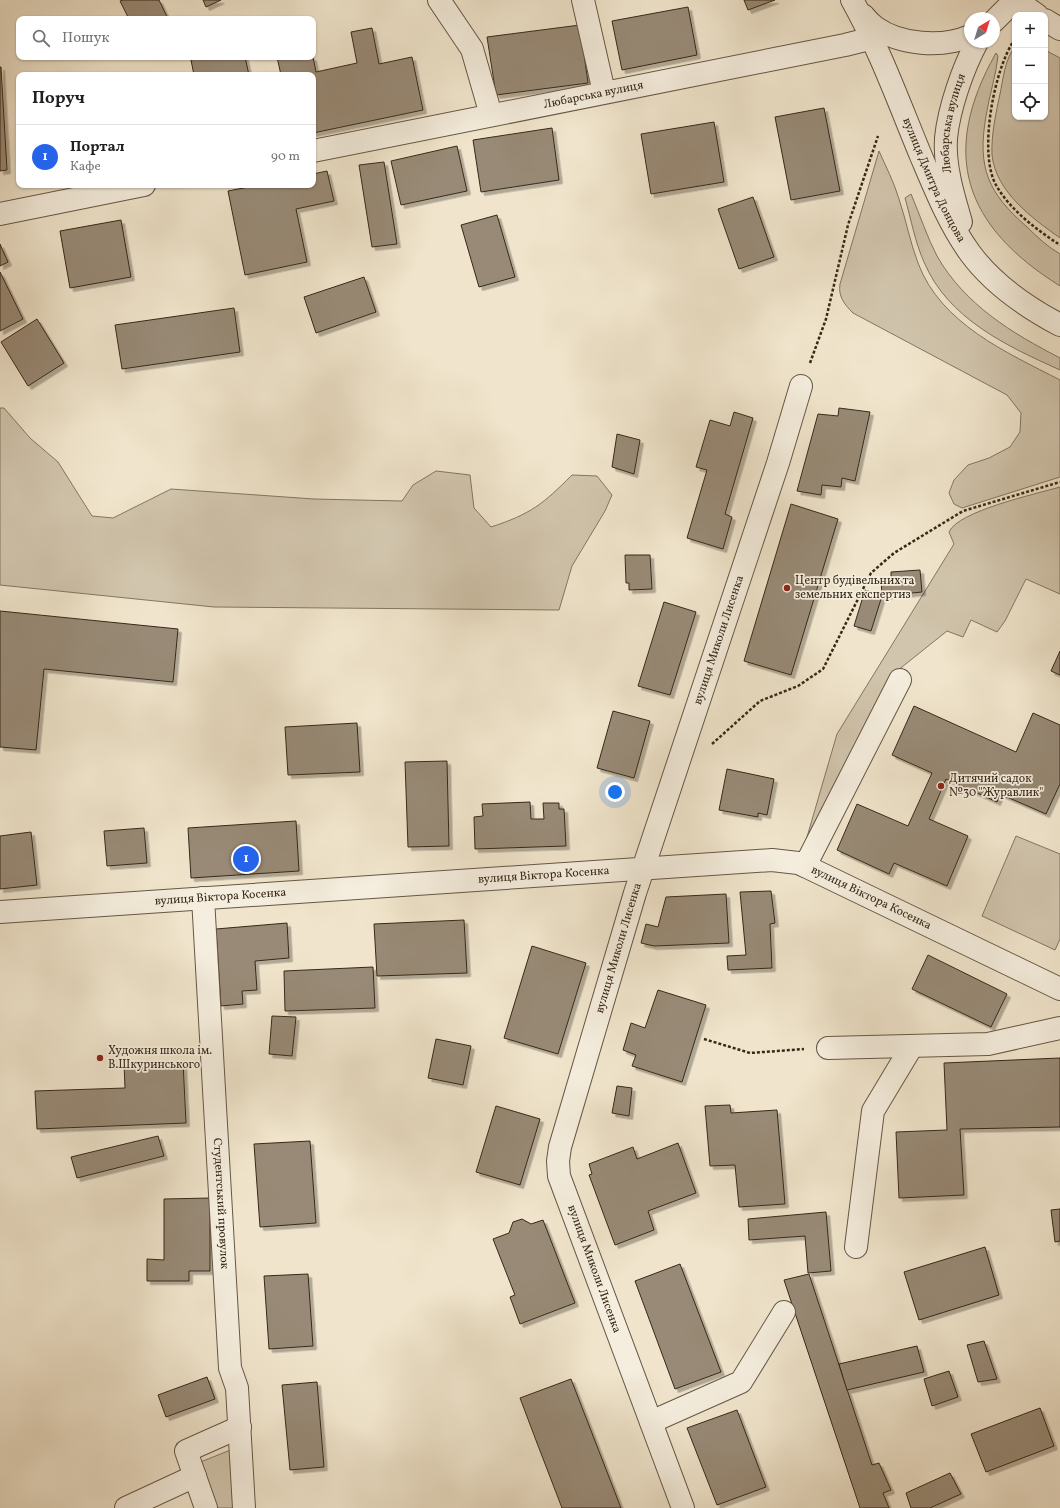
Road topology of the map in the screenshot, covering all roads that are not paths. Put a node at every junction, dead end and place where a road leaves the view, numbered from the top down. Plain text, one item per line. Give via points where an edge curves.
1 (438, 0) edge
2 (583, 0) edge
3 (1016, 0) edge
4 (856, 6) edge
5 (1033, 12) edge
6 (1000, 15) edge
7 (1048, 22) edge
8 (1060, 29) edge
9 (873, 38) junction
10 (964, 38) edge
11 (974, 48) edge
12 (604, 92) junction
13 (492, 115) junction
14 (316, 150) edge
15 (129, 188) edge
16 (0, 214) edge
17 (970, 253) junction
18 (1060, 325) edge
19 (801, 386) road end
20 (900, 680) dead end
21 (804, 866) junction
22 (642, 869) junction
23 (203, 898) junction
24 (0, 912) edge
25 (1060, 989) edge
26 (1060, 1028) edge
27 (912, 1046) junction
28 (828, 1048) road end
29 (856, 1247) dead end
30 (784, 1312) dead end
31 (651, 1422) junction
32 (240, 1427) junction
33 (195, 1476) junction
34 (126, 1508) edge
35 (206, 1508) edge
36 (244, 1508) edge
37 (683, 1508) edge

1 - 13 street via 472,49
2 - 12 street
3 - 5 street
3 - 6 street
4 - 9 street, вулиця Дмитра Донцова
4 - 10 street via 875,27 914,42 952,42
7 - 8 street
9 - 12 street, Любарська вулиця via 845,46
9 - 17 street, вулиця Дмитра Донцова via 941,204
11 - 17 street, Любарська вулиця via 957,92 946,138 954,199
12 - 13 street, Любарська вулиця
13 - 14 street, Любарська вулиця
15 - 16 street
17 - 18 street, вулиця Дмитра Донцова via 1015,296
19 - 22 street, вулиця Миколи Лисенка via 778,463
20 - 21 street
21 - 22 street, вулиця Віктора Косенка via 772,860
21 - 25 street, вулиця Віктора Косенка
22 - 23 street, вулиця Віктора Косенка
22 - 31 street, вулиця Миколи Лисенка via 558,1161 560,1176
23 - 24 street, вулиця Віктора Косенка
23 - 32 street, Студентський провулок via 230,1368 237,1388
26 - 27 street via 988,1044
27 - 28 street
27 - 29 street via 873,1111
30 - 31 street via 741,1382
31 - 37 street, вулиця Миколи Лисенка
32 - 33 street via 186,1451
32 - 36 street, Студентський провулок
33 - 34 street
33 - 35 street

